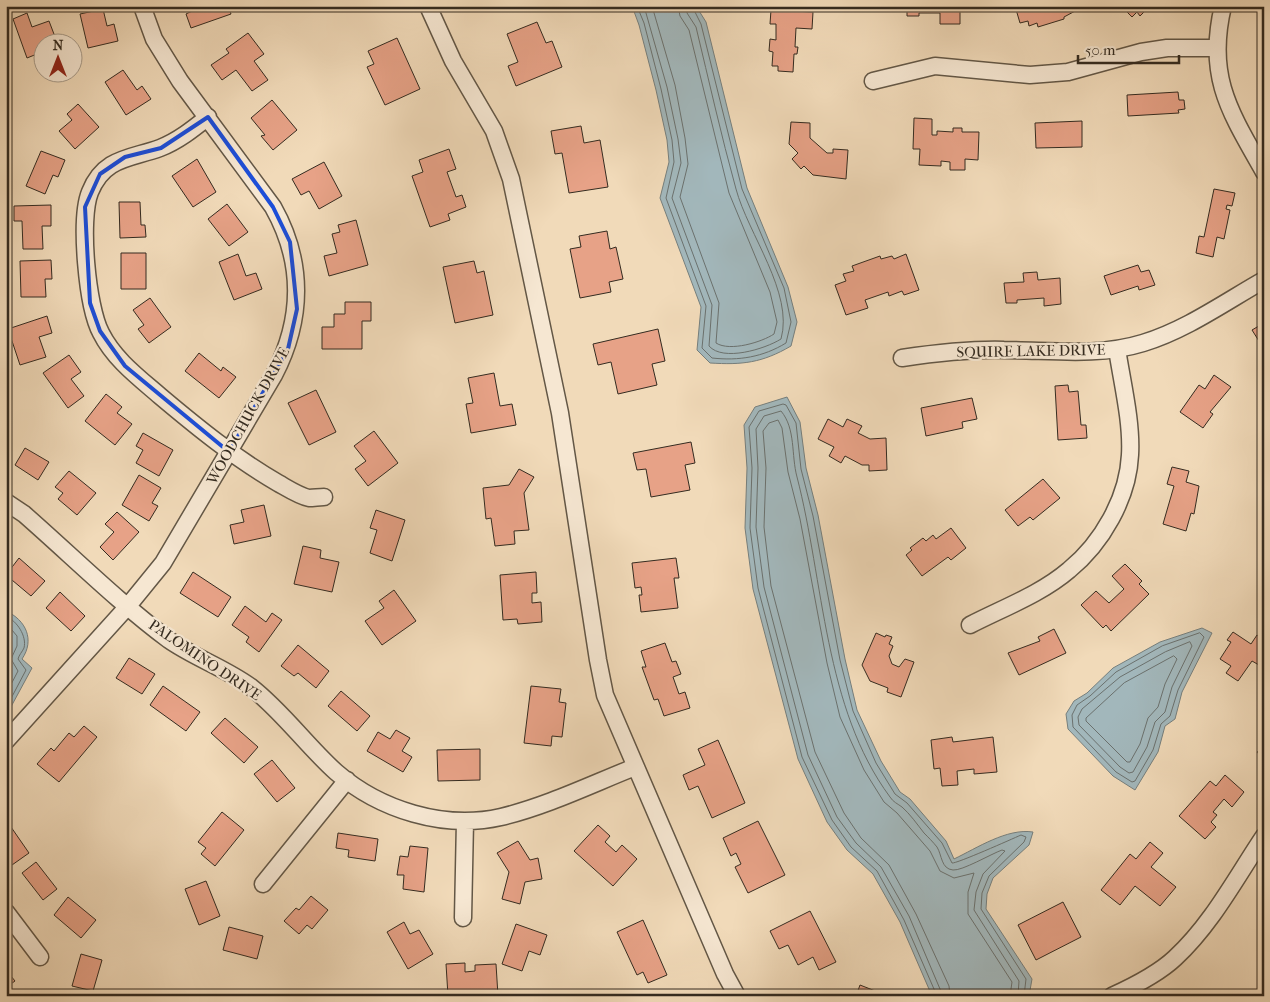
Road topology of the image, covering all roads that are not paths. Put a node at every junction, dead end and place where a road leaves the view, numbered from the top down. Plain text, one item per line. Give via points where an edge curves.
1 (142, 6) edge
2 (428, 6) edge
3 (1222, 6) edge
4 (1216, 48) junction
5 (873, 81) dead end
6 (208, 117) junction
7 (1264, 172) edge
8 (1264, 280) edge
9 (1117, 349) junction
10 (902, 358) dead end
11 (229, 452) junction
12 (324, 497) dead end
13 (6, 502) edge
14 (128, 606) junction
15 (970, 625) dead end
16 (6, 740) edge
17 (636, 768) junction
18 (346, 780) junction
19 (465, 821) junction
20 (1264, 836) edge
21 (263, 884) dead end
22 (6, 912) edge
23 (463, 918) dead end
24 (40, 957) dead end
25 (737, 996) edge
26 (1112, 996) edge

1 - 6 street, WOODCHUCK DRIVE via 154,39 180,81
2 - 17 street via 453,61 494,131 512,179 560,413 598,660 606,695
3 - 4 street
4 - 5 street via 1167,48 1140,52 1068,72 1030,75 935,66
4 - 7 street via 1221,90
6 - 11 street, WOODCHUCK DRIVE via 283,224 290,242 297,300 288,349
6 - 11 street via 161,148 125,157 100,174 90,191 86,207 87,285 100,331 125,366
8 - 9 street, SQUIRE LAKE DRIVE via 1174,331 1142,344
9 - 10 street, SQUIRE LAKE DRIVE via 943,352
9 - 15 street via 1130,456 1110,522 1070,570 1028,596
11 - 12 street via 291,490 308,498
11 - 14 street, WOODCHUCK DRIVE via 163,563
13 - 14 street, PALOMINO DRIVE via 24,514
14 - 16 street, WOODCHUCK DRIVE
14 - 18 street, PALOMINO DRIVE via 171,641 250,687 285,716
17 - 19 street, PALOMINO DRIVE via 501,817
17 - 25 street
18 - 19 street, PALOMINO DRIVE via 394,808 431,818
18 - 21 street
19 - 23 street
20 - 26 street via 1202,928 1175,958 1136,985
22 - 24 street

